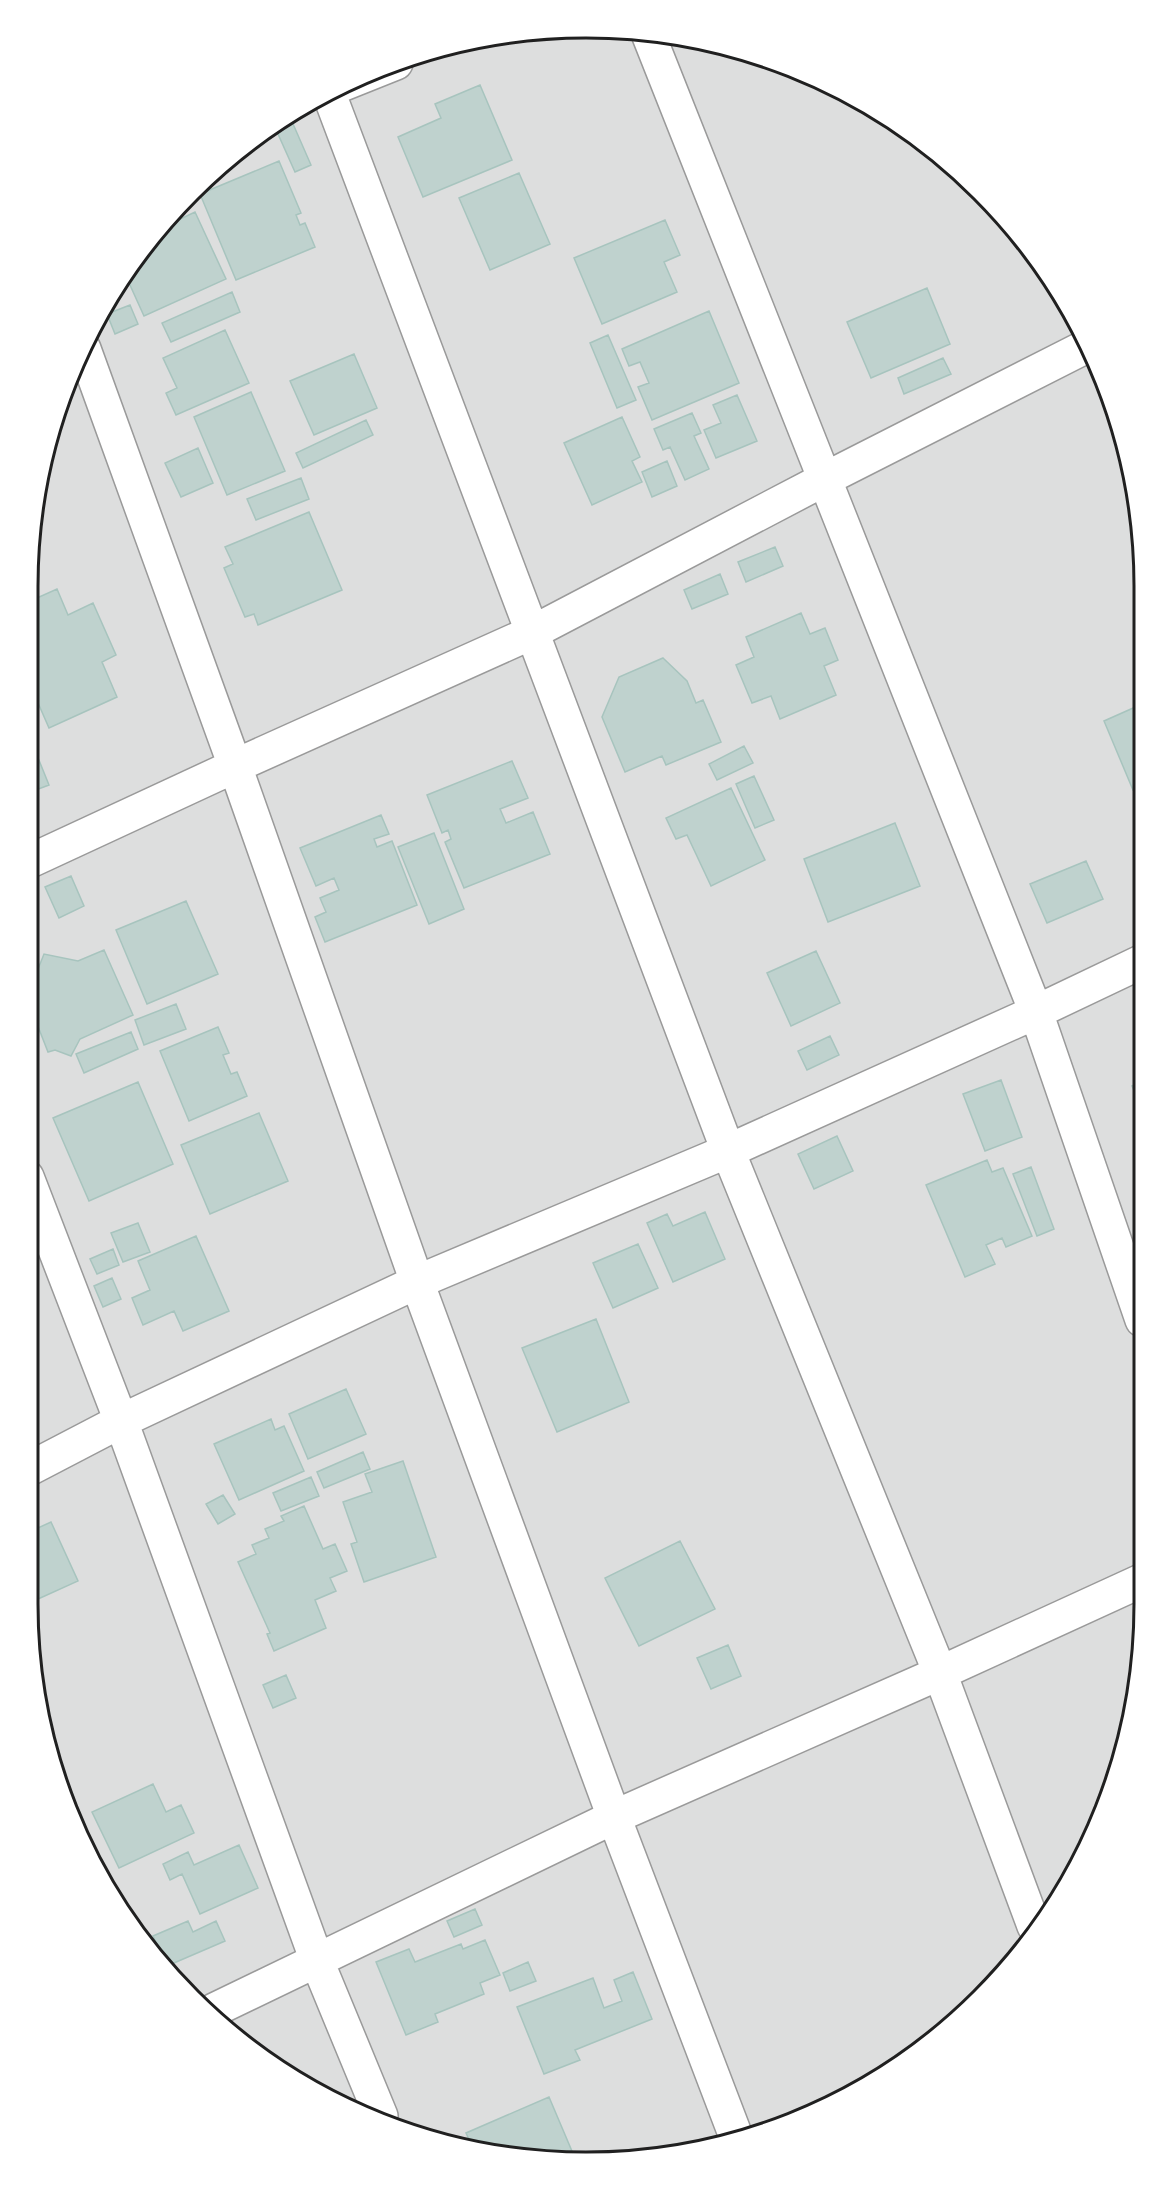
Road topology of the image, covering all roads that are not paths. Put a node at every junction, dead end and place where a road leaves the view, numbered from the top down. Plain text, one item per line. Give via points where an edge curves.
1 (651, 42) edge
2 (333, 99) edge
3 (1080, 350) edge
4 (87, 358) edge
5 (825, 479) junction
6 (531, 633) junction
7 (235, 765) junction
8 (38, 857) edge
9 (1134, 965) edge
10 (1035, 1012) junction
11 (728, 1151) junction
12 (38, 1206) edge
13 (417, 1282) junction
14 (1134, 1297) edge
15 (121, 1421) junction
16 (38, 1464) edge
17 (1134, 1584) edge
18 (940, 1673) junction
19 (614, 1817) junction
20 (1032, 1920) edge
21 (317, 1961) junction
22 (217, 2009) edge
23 (379, 2111) edge
24 (734, 2131) edge

1 - 5 street
2 - 6 street
3 - 5 street
4 - 7 street
5 - 6 street
5 - 10 street
6 - 7 street
6 - 11 street
7 - 8 street
7 - 13 street
9 - 10 street
10 - 11 street
10 - 14 street
11 - 13 street
11 - 18 street
12 - 15 street
13 - 15 street
13 - 19 street
15 - 16 street
15 - 21 street
17 - 18 street
18 - 19 street
18 - 20 street
19 - 21 street
19 - 24 street
21 - 22 street
21 - 23 street

